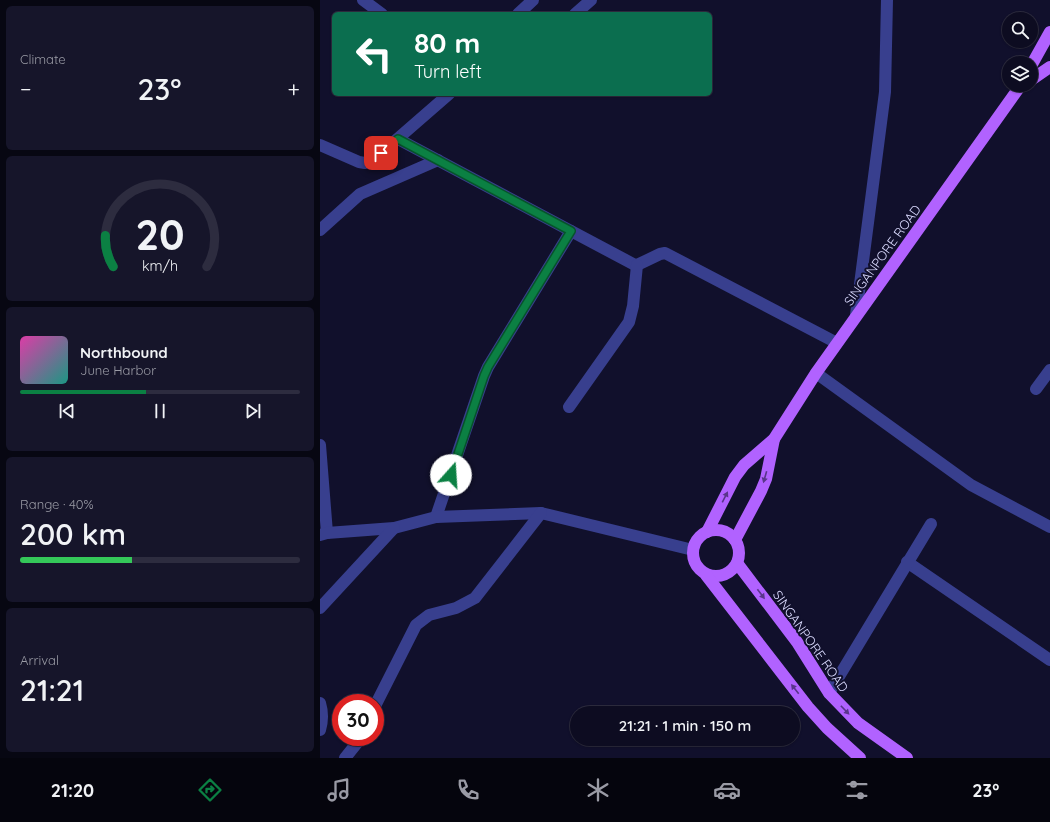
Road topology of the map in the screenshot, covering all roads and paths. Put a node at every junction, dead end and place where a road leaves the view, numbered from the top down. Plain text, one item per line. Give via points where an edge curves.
1 (363, 0) edge
2 (533, 0) edge
3 (591, 0) edge
4 (887, 0) edge
5 (379, 12) edge
6 (520, 12) edge
7 (577, 12) edge
8 (1050, 32) edge
9 (1037, 56) edge
10 (1050, 67) edge
11 (1038, 75) edge
12 (1017, 92) edge
13 (447, 96) edge
14 (398, 139) junction
15 (320, 145) edge
16 (438, 160) junction
17 (320, 230) edge
18 (571, 231) junction
19 (637, 266) junction
20 (856, 315) junction
21 (837, 343) junction
22 (1050, 370) edge
23 (816, 373) junction
24 (1036, 389) dead end
25 (569, 408) dead end
26 (774, 439) junction
27 (320, 445) edge
28 (541, 513) junction
29 (436, 517) junction
30 (931, 524) dead end
31 (1050, 527) edge
32 (394, 528) junction
33 (707, 532) junction
34 (324, 534) edge
35 (735, 540) junction
36 (693, 550) junction
37 (907, 562) junction
38 (738, 563) junction
39 (706, 575) junction
40 (320, 608) edge
41 (1050, 660) edge
42 (829, 693) junction
43 (381, 694) edge
44 (320, 703) edge
45 (320, 730) edge
46 (355, 746) edge
47 (345, 758) edge
48 (860, 758) edge
49 (907, 758) edge

1 - 5 street
2 - 6 street
3 - 7 street
4 - 20 street via 885,92
8 - 9 main road
10 - 11 main road
12 - 20 main road, SINGANPORE ROAD
13 - 14 street
14 - 15 street via 372,161 365,163
14 - 16 street
16 - 17 street via 360,194
16 - 18 street
18 - 19 street
18 - 29 street via 488,367
19 - 21 street via 665,253
19 - 25 street via 629,322
20 - 21 main road, SINGANPORE ROAD
21 - 23 main road, SINGANPORE ROAD
22 - 24 street
23 - 26 main road, SINGANPORE ROAD
23 - 31 street via 971,485
33 -> 26 main road, SINGANPORE ROAD via 735,477 744,465
26 -> 35 main road, SINGANPORE ROAD via 766,479
27 - 34 street
28 - 29 street
28 - 36 street
28 - 43 street via 475,598 456,608 428,614 416,625
29 - 32 street
30 - 37 street
32 - 34 street
32 - 40 street
33 - 35 main road via 722,531 730,534
33 - 36 main road via 695,542
35 - 38 main road
36 - 39 main road via 696,565
37 - 41 street
37 - 42 street
38 - 39 main road via 728,574 714,577
38 -> 42 main road, SINGANPORE ROAD via 797,642
48 -> 39 main road via 808,707
42 -> 49 main road, SINGANPORE ROAD via 858,723
44 - 45 street via 323,715
46 - 47 street

